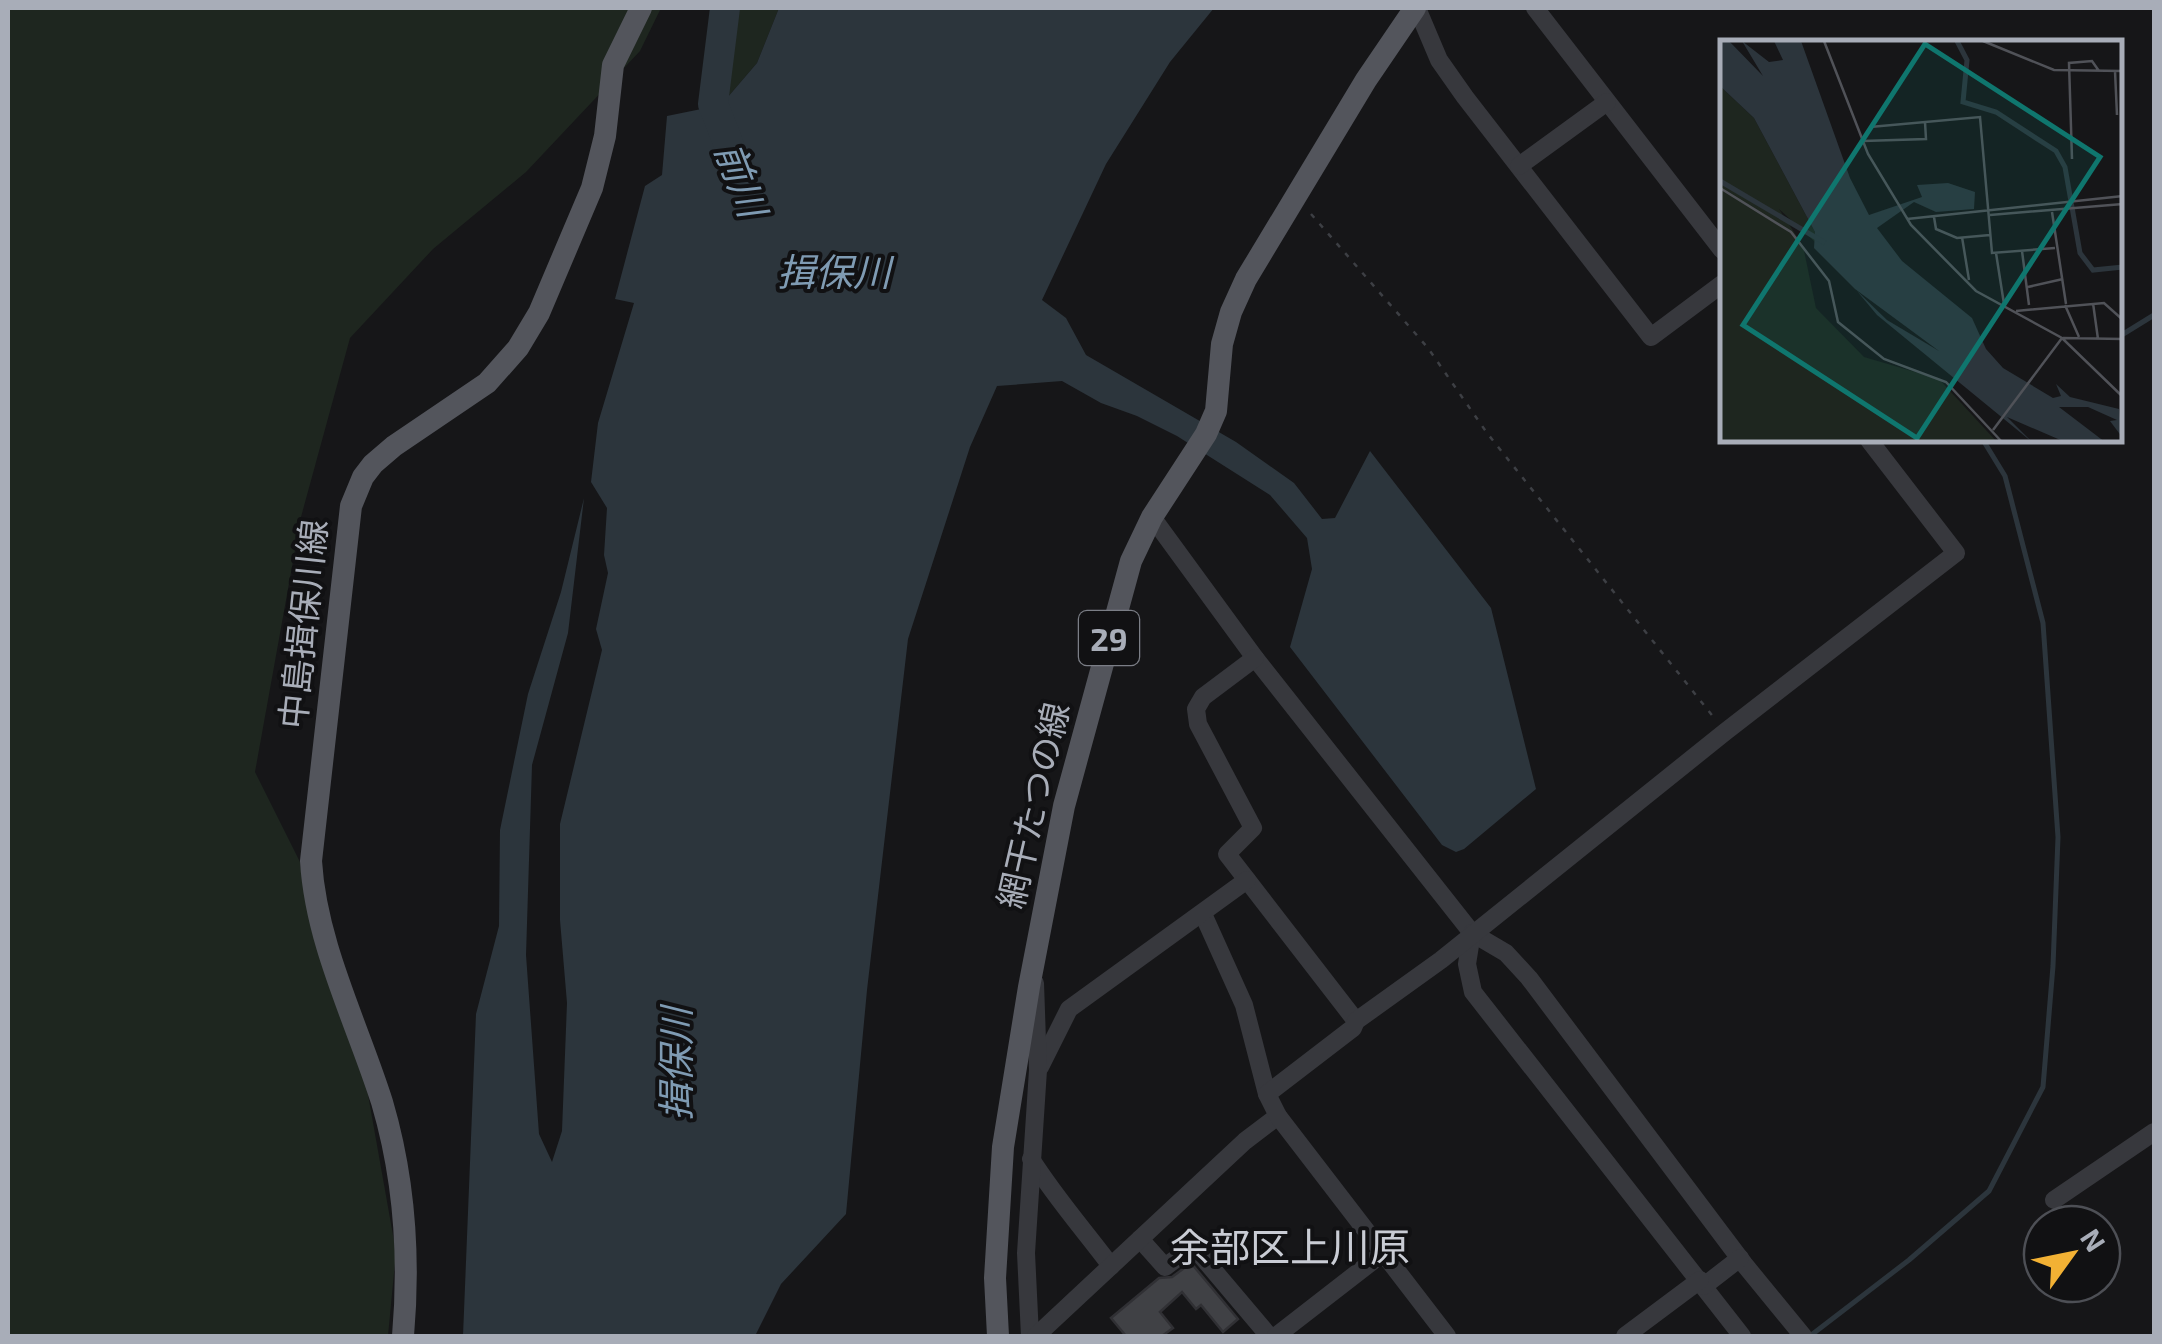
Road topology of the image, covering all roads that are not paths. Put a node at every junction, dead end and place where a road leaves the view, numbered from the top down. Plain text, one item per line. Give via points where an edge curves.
1 (642, 8) edge
2 (1416, 8) edge
3 (1534, 8) edge
4 (1607, 102) junction
5 (1520, 166) junction
6 (1720, 247) edge
7 (1720, 285) edge
8 (1871, 442) edge
9 (1152, 517) junction
10 (1255, 658) junction
11 (1246, 880) junction
12 (1203, 914) junction
13 (1472, 933) junction
14 (1032, 971) junction
15 (1356, 1021) junction
16 (1038, 1070) junction
17 (1267, 1094) junction
18 (1278, 1116) junction
19 (2154, 1132) edge
20 (1031, 1160) junction
21 (2054, 1200) dead end
22 (1140, 1239) junction
23 (1383, 1253) junction
24 (1740, 1258) junction
25 (1110, 1266) junction
26 (1702, 1283) junction
27 (403, 1336) edge
28 (998, 1336) edge
29 (1033, 1336) edge
30 (1273, 1336) edge
31 (1447, 1336) edge
32 (1625, 1336) edge
33 (1742, 1336) edge
34 (1803, 1336) edge

1 - 27 main road, 中島揖保川線 via 613,65 592,188 518,348 487,383 373,464 351,506 311,861 320,920 402,1184 408,1263
2 - 5 street via 1439,60
2 - 9 main road, 網干たつの線 / 29 via 1294,195 1231,312 1216,411
3 - 4 street
4 - 5 street
4 - 6 street
5 - 7 street via 1651,336
8 - 13 street via 1956,552
9 - 10 street
9 - 14 main road, 網干たつの線 / 29 via 1130,561 1094,689
10 - 11 street via 1196,709 1253,828 1227,854
10 - 13 street
11 - 12 street
11 - 15 street
12 - 16 street via 1069,1009
12 - 17 street via 1244,1005
13 - 15 street
13 - 24 street via 1529,978
13 - 26 street via 1467,964 1473,992
14 - 16 street
14 - 28 main road, 網干たつの線 / 29 via 1003,1146
15 - 17 street
16 - 20 street
17 - 18 street
18 - 22 street
18 - 23 street
19 - 21 street
20 - 25 street
20 - 29 street via 1026,1252
22 - 25 street
22 - 30 street via 1165,1267 1192,1246
23 - 30 street
23 - 31 street
24 - 26 street
24 - 34 street
25 - 29 street
26 - 32 street
26 - 33 street

